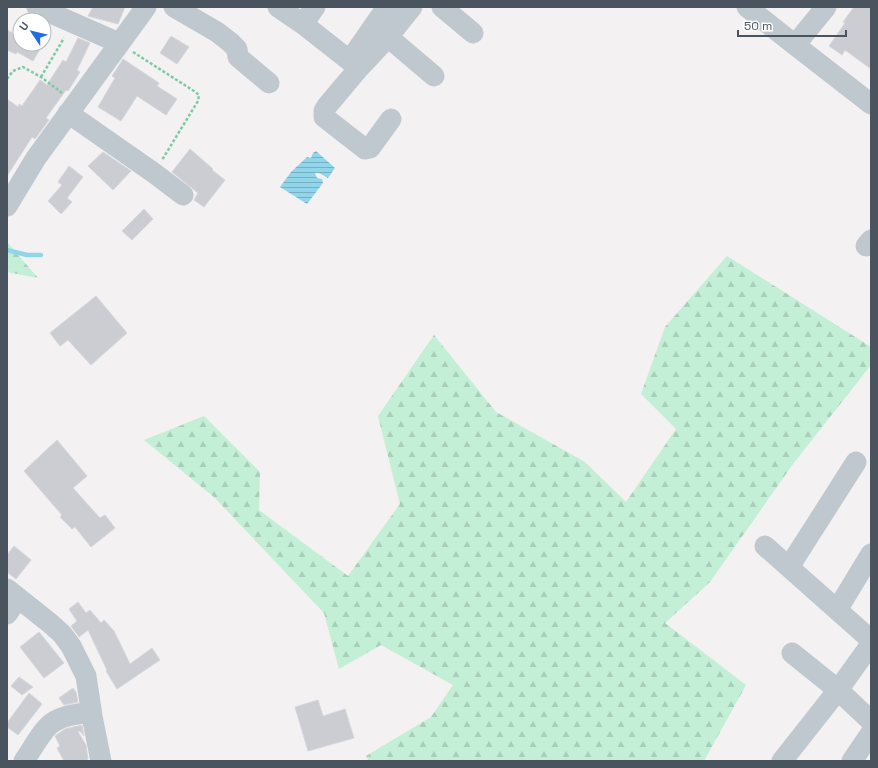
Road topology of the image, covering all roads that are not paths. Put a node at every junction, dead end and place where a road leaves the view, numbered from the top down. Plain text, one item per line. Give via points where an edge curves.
1 (37, 7) edge
2 (146, 7) edge
3 (174, 7) edge
4 (278, 7) edge
5 (315, 7) edge
6 (387, 7) edge
7 (412, 7) edge
8 (442, 7) edge
9 (747, 7) edge
10 (826, 7) edge
11 (303, 24) junction
12 (473, 33) dead end
13 (388, 37) junction
14 (119, 43) junction
15 (794, 45) junction
16 (354, 64) junction
17 (434, 76) dead end
18 (268, 83) dead end
19 (868, 97) edge
20 (72, 108) junction
21 (391, 119) dead end
22 (183, 195) dead end
23 (7, 206) edge
24 (862, 464) edge
25 (765, 546) dead end
26 (871, 554) edge
27 (789, 568) junction
28 (11, 600) edge
29 (837, 610) junction
30 (871, 640) edge
31 (871, 644) edge
32 (792, 652) dead end
33 (838, 690) junction
34 (91, 712) junction
35 (871, 721) edge
36 (871, 733) edge
37 (24, 761) edge
38 (101, 761) edge
39 (782, 761) edge
40 (852, 761) edge

1 - 14 street
2 - 14 street
3 - 18 street via 230,42 237,49 238,57
4 - 11 street
5 - 11 street
6 - 16 street
7 - 13 street
8 - 12 street
9 - 15 street
10 - 15 street
11 - 16 street
13 - 16 street
13 - 17 street
14 - 20 street
15 - 19 street
16 - 21 street via 324,111 324,118 365,149 370,148
20 - 22 street
20 - 23 street via 36,158
24 - 27 street
25 - 27 street
26 - 29 street
27 - 29 street
28 - 34 street via 51,624 71,646 86,676
29 - 30 street
31 - 33 street
32 - 33 street
33 - 35 street
33 - 39 street
34 - 37 street via 72,715 52,723
34 - 38 street
36 - 40 street

